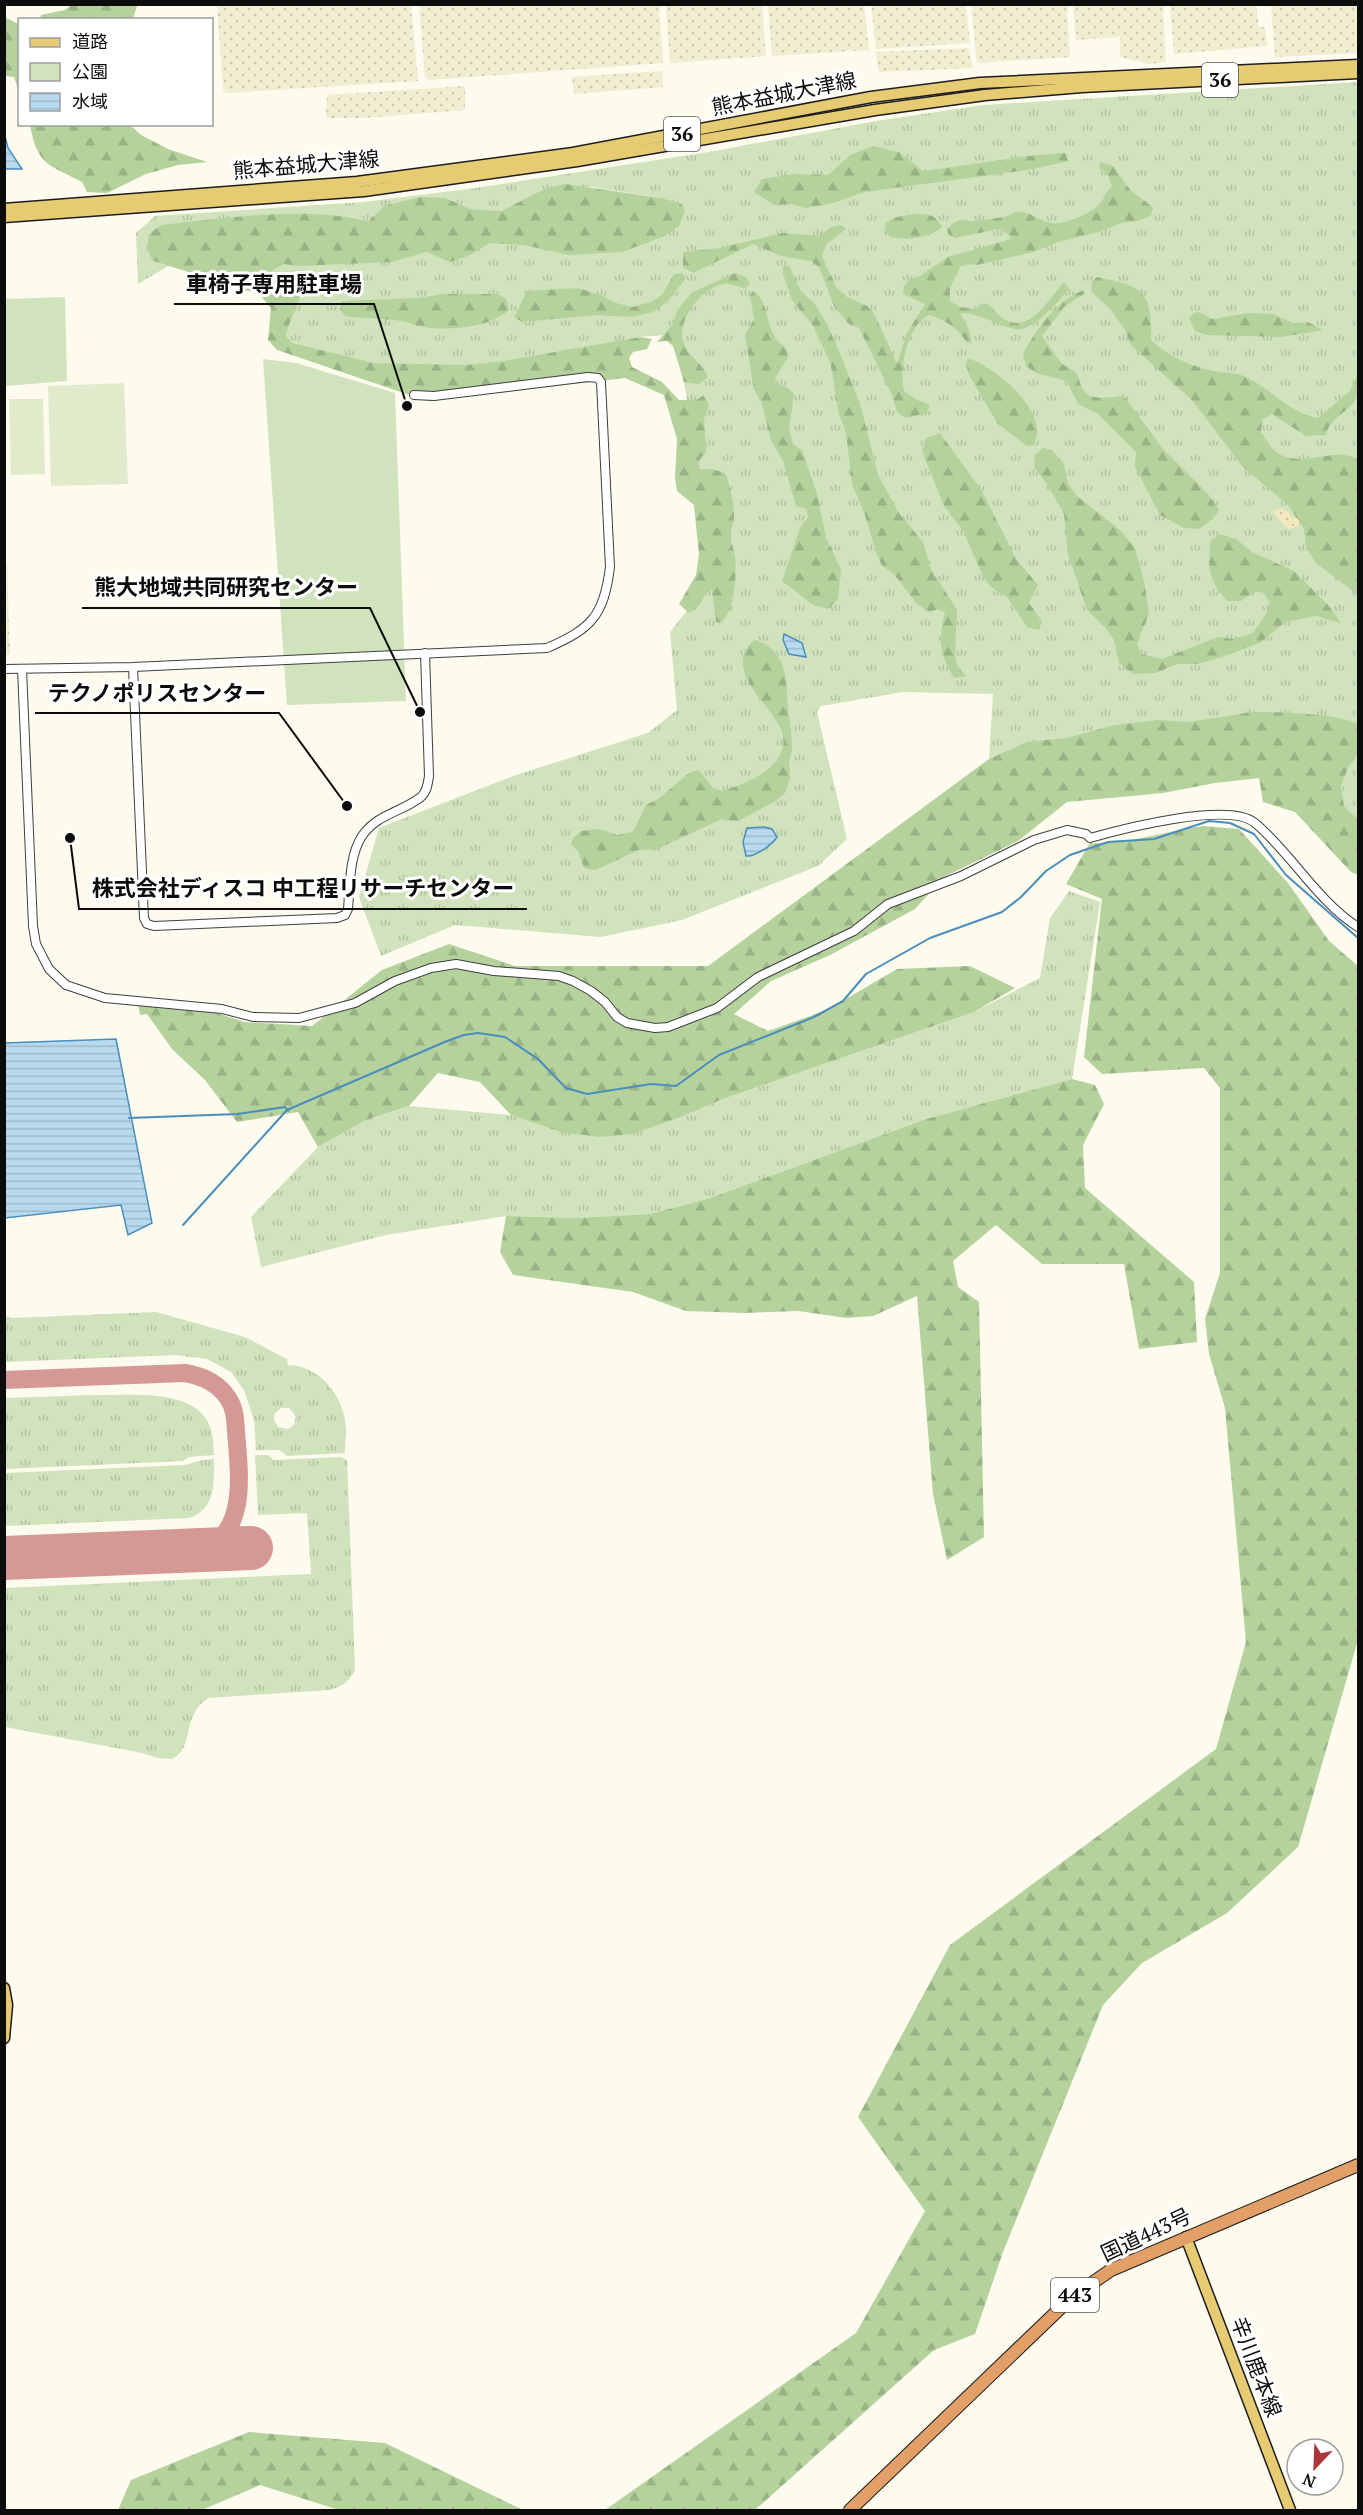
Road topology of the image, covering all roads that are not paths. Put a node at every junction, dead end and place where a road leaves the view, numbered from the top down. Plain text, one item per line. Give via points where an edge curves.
1 (1359, 65) edge
2 (1359, 73) edge
3 (4, 209) edge
4 (4, 217) edge
5 (414, 395) dead end
6 (425, 653) junction
7 (133, 667) junction
8 (4, 669) edge
9 (22, 669) junction
10 (1359, 927) edge
11 (4, 1988) edge
12 (4, 2038) edge
13 (1359, 2165) edge
14 (1186, 2237) junction
15 (850, 2511) edge
16 (1290, 2511) edge

1 - 3 main road, 熊本益城大津線 / 36 via 980,82 871,96 573,153 357,182
2 - 4 main road, 熊本益城大津線 / 36 via 985,95 364,191
5 - 6 street via 598,378 610,567 602,603 574,637 547,648
6 - 7 street
6 - 7 street via 427,788 421,797 375,822 362,836 354,855 345,915 303,920 147,924
7 - 9 street
8 - 9 street
9 - 10 street via 36,944 49,969 66,985 105,998 222,1009 253,1017 298,1018 355,1003 395,981 431,968 456,964 559,976 591,991 627,1023 668,1027 717,1008 758,977 854,931 888,904 961,876 1034,840 1068,830 1090,838 1210,814 1255,822 1324,897
11 - 12 main road
13 - 14 highway, 国道443号 / 443
14 - 15 highway, 国道443号 / 443 via 1111,2270 1072,2297
14 - 16 main road, 辛川鹿本線

